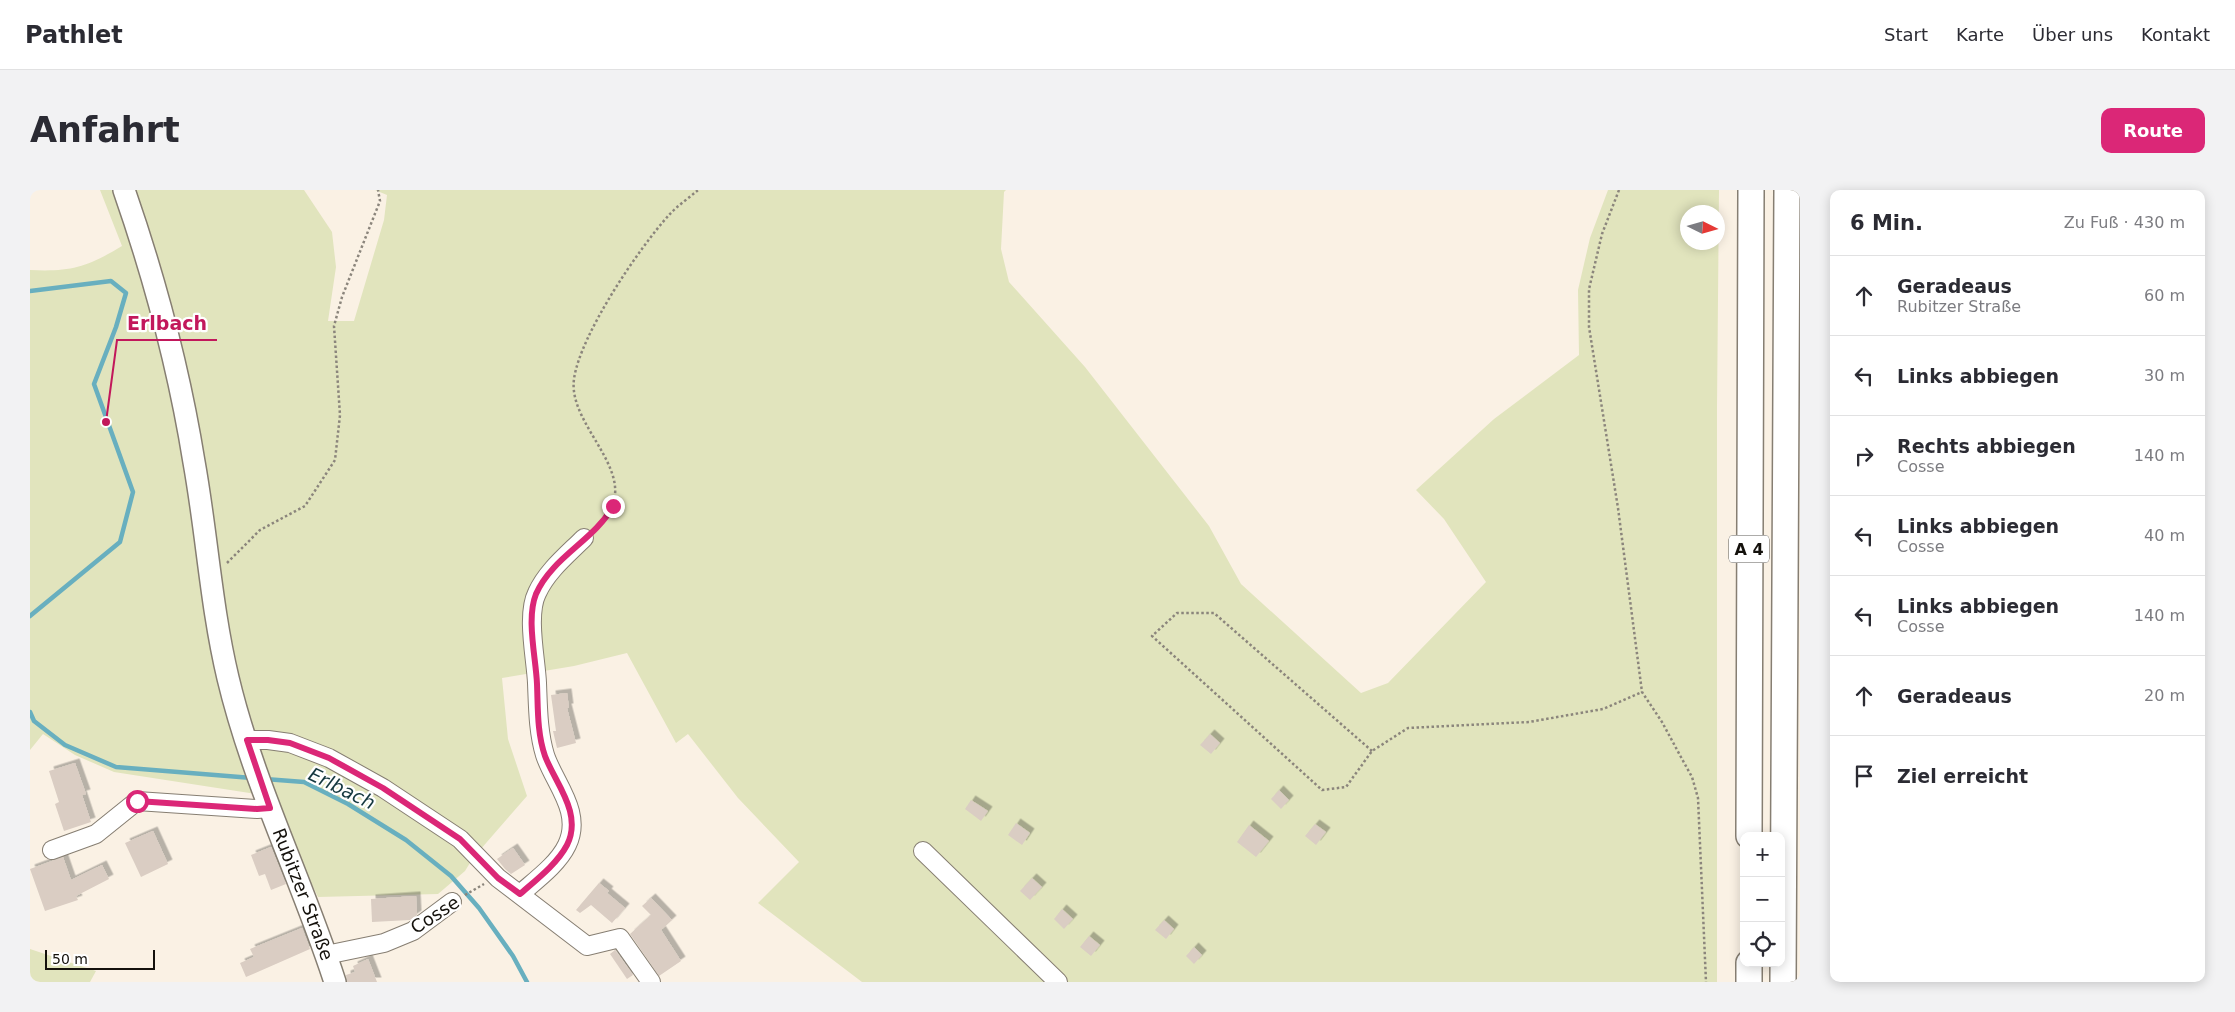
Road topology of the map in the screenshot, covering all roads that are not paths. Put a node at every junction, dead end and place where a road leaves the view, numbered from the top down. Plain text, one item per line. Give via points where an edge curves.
1 (124, 190) edge
2 (1750, 190) edge
3 (1787, 190) edge
4 (584, 538) road end
5 (247, 740) junction
6 (268, 803) junction
7 (1749, 832) edge
8 (52, 850) dead end
9 (924, 851) dead end
10 (520, 894) junction
11 (452, 902) road end
12 (326, 955) junction
13 (1749, 967) edge
14 (334, 982) edge
15 (651, 982) edge
16 (1058, 982) edge
17 (1749, 982) edge
18 (1783, 982) edge

1 - 5 main road via 161,306 177,375 228,680
2 - 7 highway, A 4
3 - 18 highway, A 4
4 - 10 street via 550,573 536,594 532,621 537,713 545,755 568,802 571,823 568,844
5 - 6 main road
5 - 10 street via 290,743 329,758 383,788 460,839 498,878
6 - 8 street, Rubitzer Straße via 257,809 137,801 96,834
6 - 12 main road, Rubitzer Straße
9 - 16 street
10 - 15 street via 587,946 620,938
11 - 12 street, Cosse via 413,931 384,942
12 - 14 main road, Rubitzer Straße
13 - 17 highway

